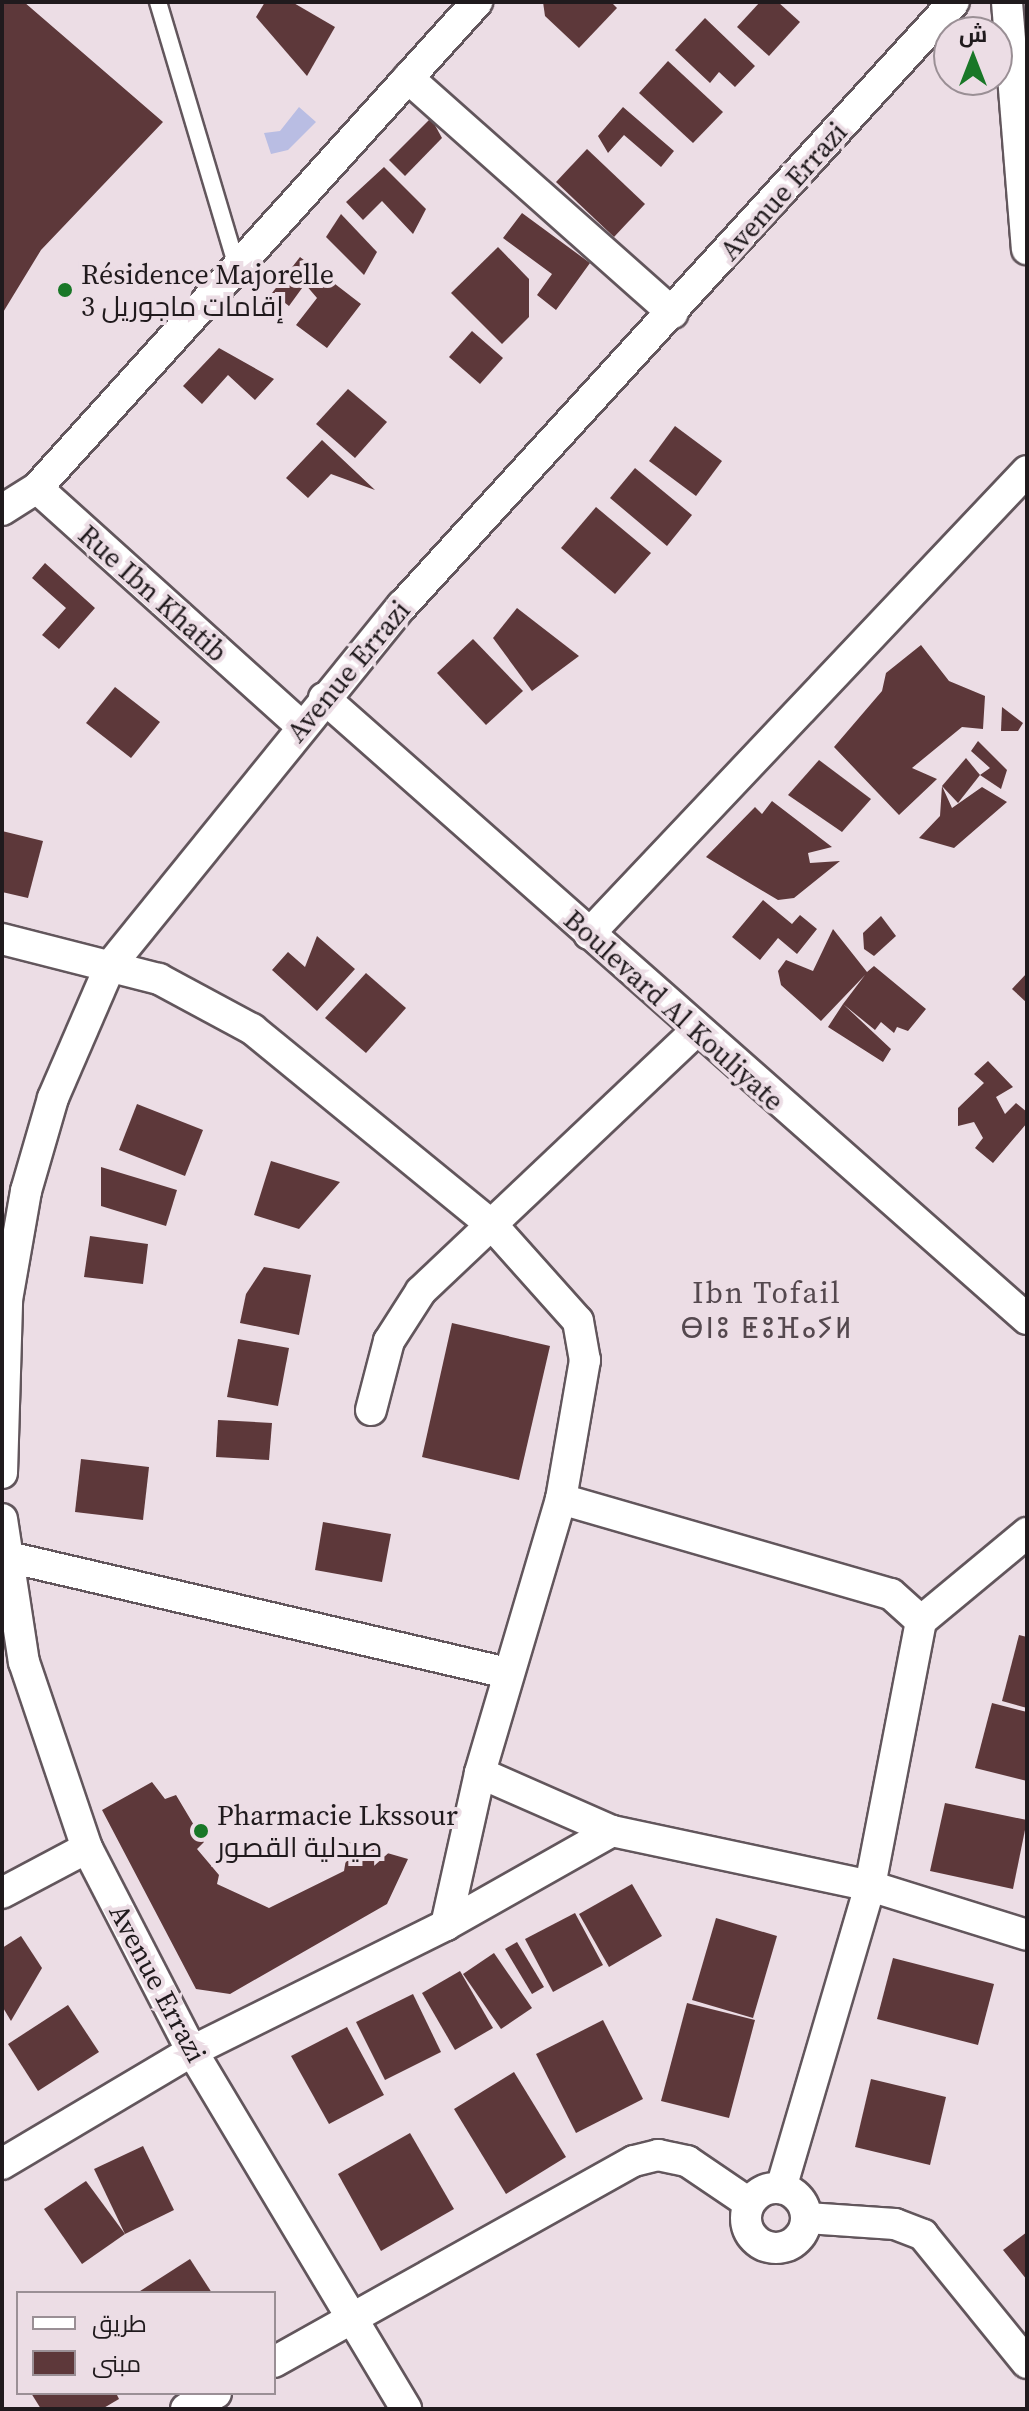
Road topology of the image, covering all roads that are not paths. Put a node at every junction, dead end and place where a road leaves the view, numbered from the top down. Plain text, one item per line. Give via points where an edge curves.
1 (158, 2) edge
2 (477, 2) edge
3 (954, 2) edge
4 (1007, 2) edge
5 (408, 78) junction
6 (1027, 249) edge
7 (236, 263) junction
8 (673, 313) junction
9 (1027, 471) edge
10 (37, 488) junction
11 (2, 510) edge
12 (324, 698) junction
13 (301, 726) junction
14 (589, 934) junction
15 (2, 939) edge
16 (110, 966) junction
17 (696, 1031) junction
18 (493, 1226) junction
19 (5, 1299) edge
20 (1027, 1319) edge
21 (371, 1410) dead end
22 (2, 1473) edge
23 (561, 1499) junction
24 (2, 1519) edge
25 (1027, 1533) edge
26 (4, 1556) junction
27 (921, 1621) junction
28 (507, 1673) junction
29 (480, 1773) junction
30 (612, 1831) junction
31 (87, 1848) junction
32 (870, 1886) junction
33 (2, 1893) edge
34 (446, 1925) junction
35 (1027, 1935) edge
36 (192, 2051) junction
37 (2, 2164) edge
38 (781, 2188) junction
39 (749, 2203) junction
40 (807, 2218) junction
41 (357, 2317) junction
42 (276, 2361) edge
43 (1027, 2363) edge
44 (212, 2395) edge
45 (186, 2409) edge
46 (406, 2409) edge

1 - 7 lane
2 - 5 street
3 - 8 street, Avenue Errazi
4 - 6 street
5 - 7 street
5 - 8 street
7 - 10 street
8 - 12 street, Avenue Errazi
9 - 14 street
10 - 11 street
10 - 13 street, Rue Ibn Khatib
12 - 13 street, Avenue Errazi
12 - 14 street, Boulevard Al Kouliyate
13 - 16 street, Avenue Errazi
14 - 17 street, Boulevard Al Kouliyate
15 - 16 street
16 - 18 street via 159,979 252,1029
16 - 19 street, Avenue Errazi via 53,1098
17 - 18 street
17 - 20 street, Boulevard Al Kouliyate
18 - 21 street via 401,1317
18 - 23 street via 578,1321 584,1340
19 - 22 street, Avenue Errazi
23 - 27 street via 878,1590
23 - 28 street
24 - 26 street, Avenue Errazi
25 - 27 street
26 - 28 street
26 - 31 street, Avenue Errazi via 24,1662
27 - 32 street
28 - 29 street
29 - 30 street
29 - 34 street
30 - 32 street
30 - 34 street
31 - 33 street
31 - 36 street, Avenue Errazi
32 - 35 street
32 - 38 street
34 - 36 street
36 - 37 street
36 - 41 street, Avenue Errazi
38 - 39 street via 763,2190
38 - 40 street via 799,2198
39 - 40 street via 749,2232 773,2248 800,2236
39 - 41 street via 687,2161 658,2155 634,2161
40 - 43 street via 895,2224 923,2235
41 - 42 street
41 - 46 street, Avenue Errazi
44 - 45 street

